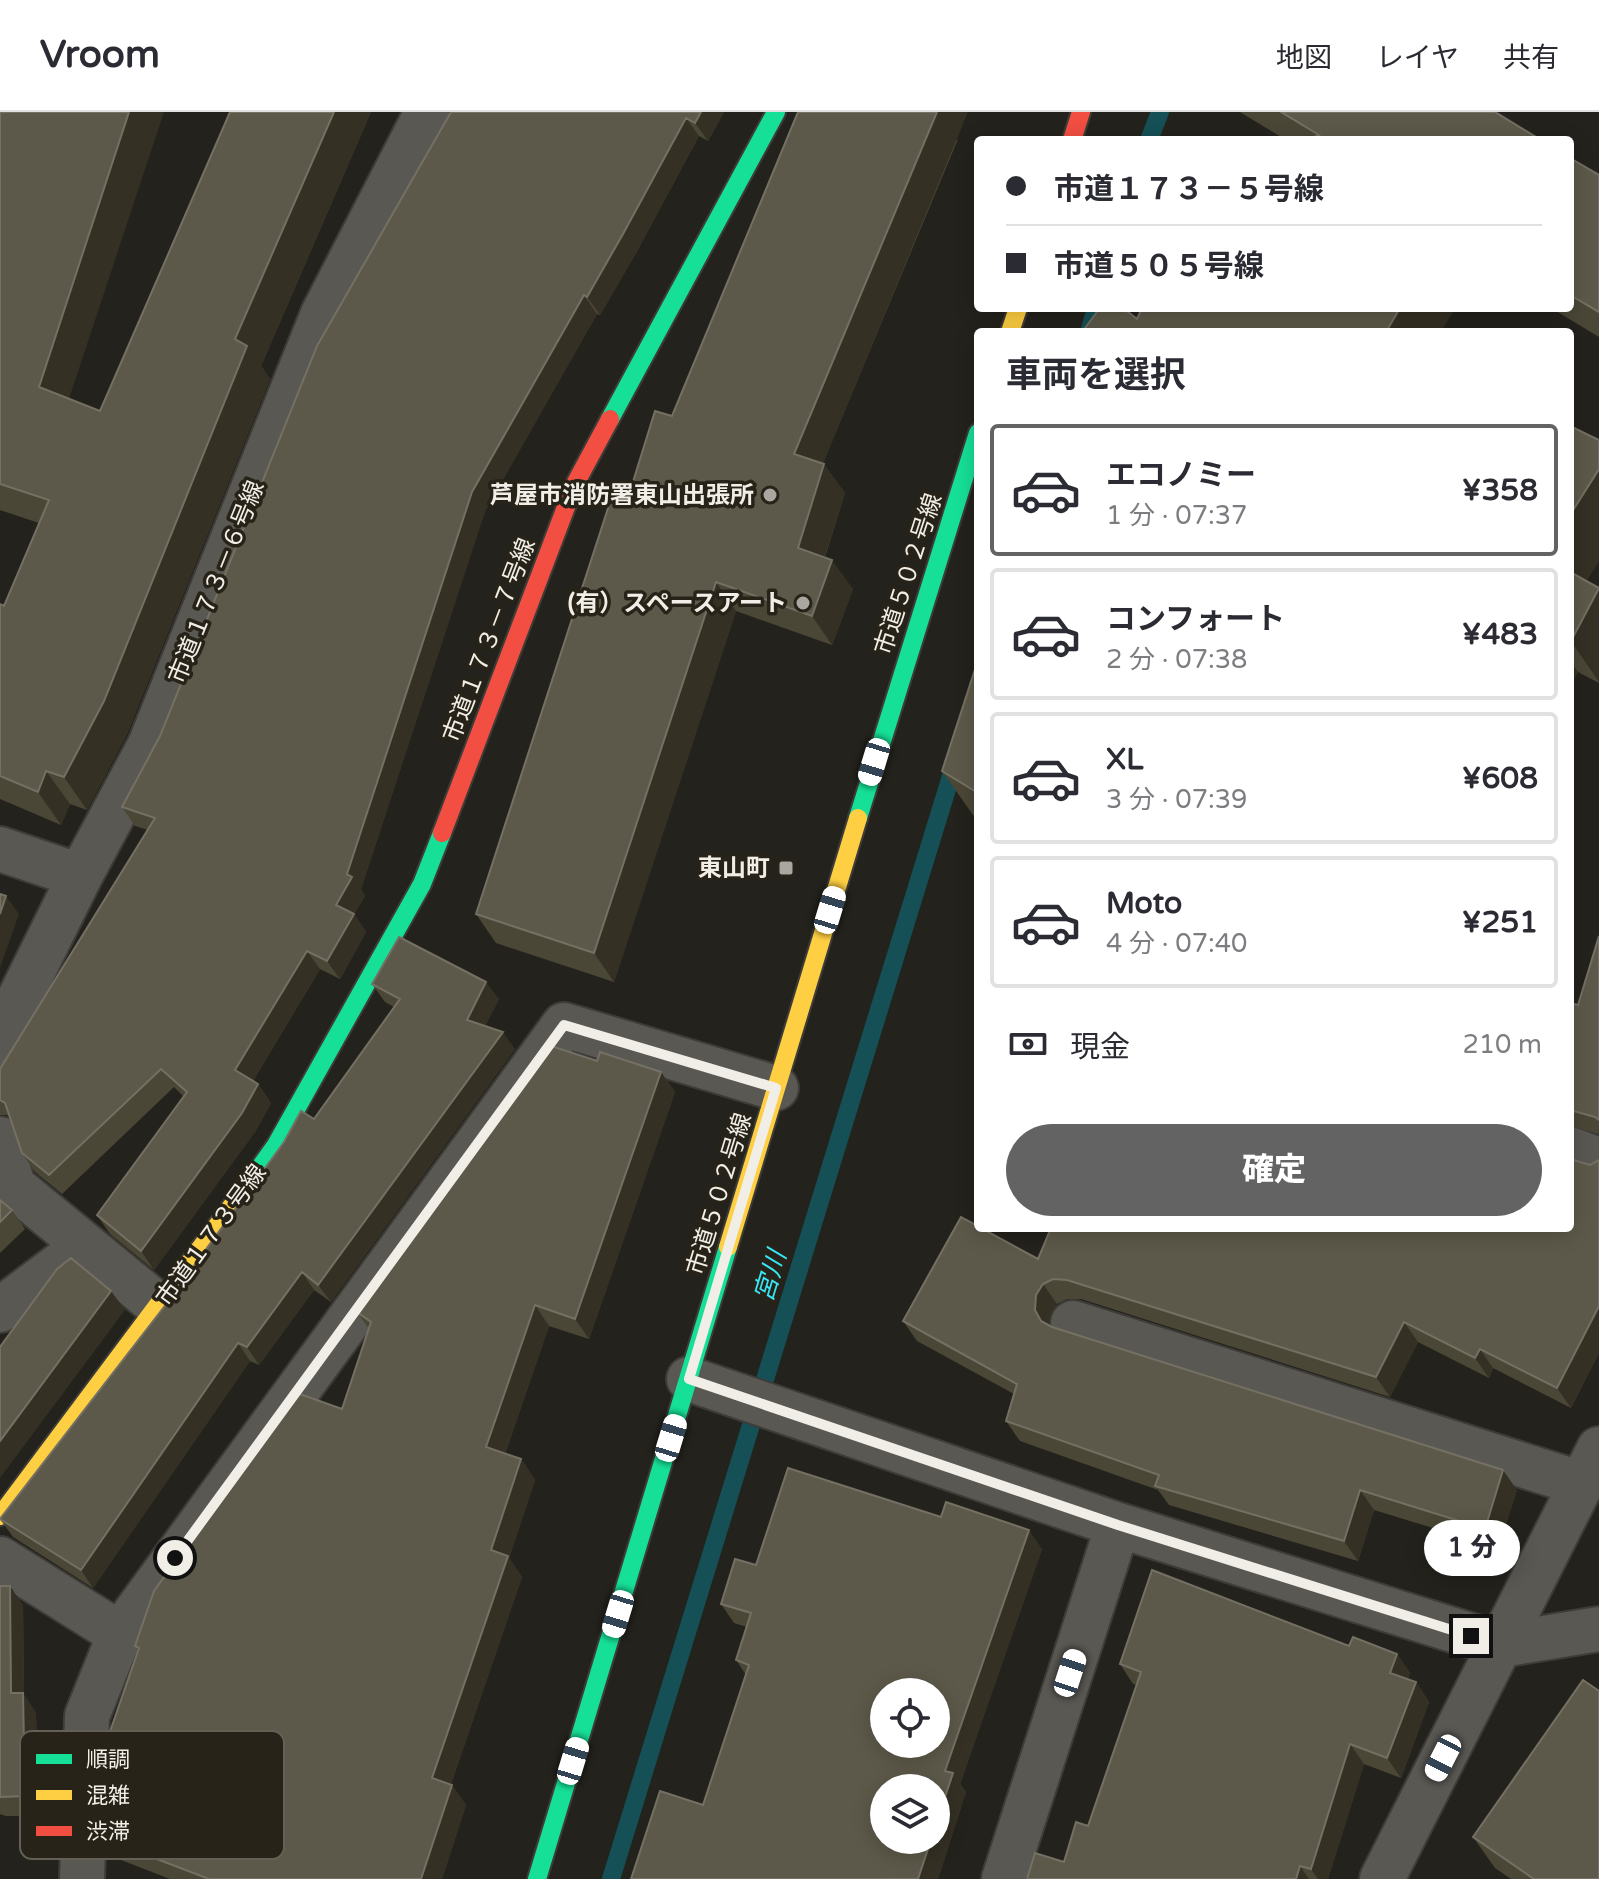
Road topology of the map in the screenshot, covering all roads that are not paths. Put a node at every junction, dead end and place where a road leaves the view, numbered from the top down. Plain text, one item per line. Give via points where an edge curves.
1 (427, 112) edge
2 (776, 112) edge
3 (1081, 112) edge
4 (1073, 136) edge
5 (974, 446) edge
6 (0, 849) edge
7 (80, 876) junction
8 (393, 936) joint
9 (0, 1049) edge
10 (776, 1088) junction
11 (0, 1139) edge
12 (1574, 1151) edge
13 (1599, 1160) edge
14 (85, 1246) junction
15 (159, 1306) junction
16 (0, 1310) edge
17 (1073, 1323) dead end
18 (689, 1379) junction
19 (1590, 1466) edge
20 (0, 1516) edge
21 (1118, 1525) junction
22 (0, 1559) edge
23 (1599, 1629) edge
24 (120, 1634) junction
25 (1501, 1645) junction
26 (87, 1731) edge
27 (83, 1859) edge
28 (82, 1879) edge
29 (537, 1879) edge
30 (1004, 1879) edge
31 (1382, 1879) edge

1 - 7 street, 市道１７３－６号線 via 323,314 150,745
2 - 8 street, 市道１７３－７号線 via 574,486 422,884
3 - 4 street
5 - 10 street, 市道５０２号線
6 - 7 street
7 - 9 street, 市道１７３－６号線 via 1,1036
8 - 15 street, 市道１７３号線 via 276,1145
10 - 18 street, 市道５０２号線
10 - 24 street via 564,1025
11 - 14 street via 13,1186
12 - 13 street
14 - 15 street
14 - 16 street
15 - 20 street, 市道１７３号線
17 - 19 street
18 - 21 street
18 - 29 street, 市道５０２号線
19 - 25 street
21 - 25 street
21 - 30 street
22 - 24 street
23 - 25 street
24 - 26 street via 87,1716
25 - 31 street
27 - 28 street

